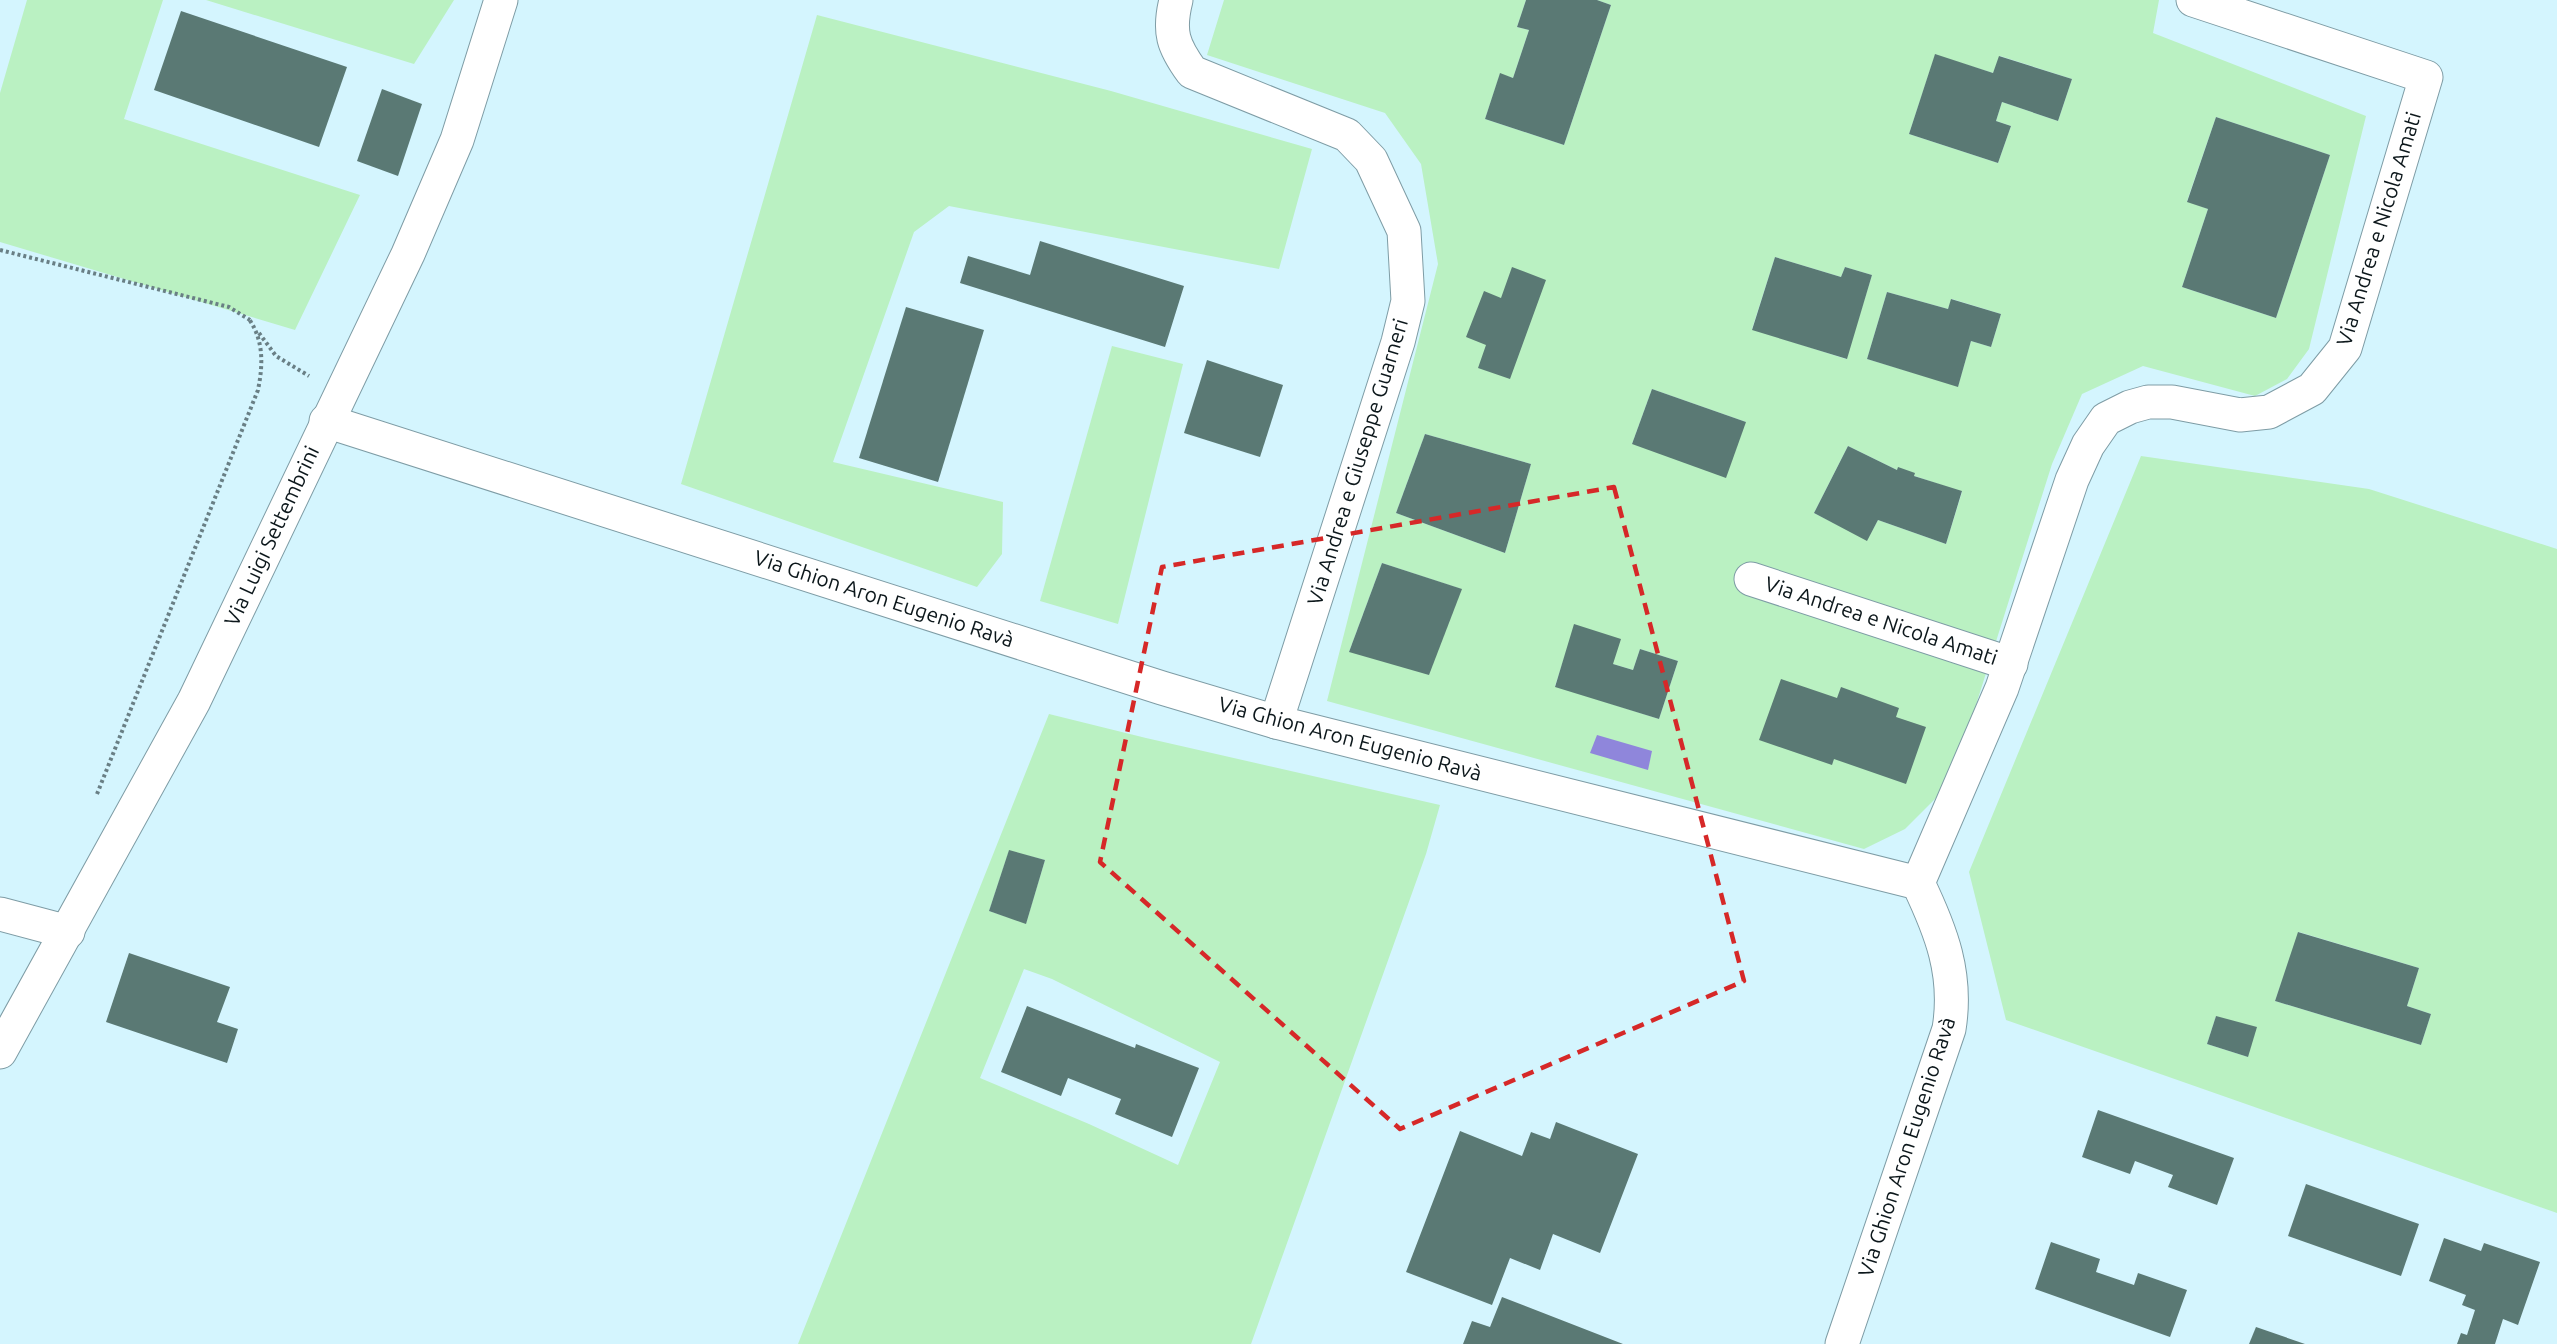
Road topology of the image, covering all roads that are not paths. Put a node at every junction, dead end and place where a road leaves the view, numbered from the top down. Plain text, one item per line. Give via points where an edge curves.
1 (501, 0) edge
2 (1176, 0) edge
3 (2193, 0) edge
4 (326, 421) junction
5 (1751, 579) dead end
6 (2011, 664) junction
7 (1276, 722) junction
8 (1918, 883) junction
9 (0, 914) edge
10 (68, 932) junction
11 (0, 1053) edge
12 (1842, 1344) edge

1 - 4 street, Via Luigi Settembrini via 457,140 408,254
2 - 7 street, Via Andrea e Giuseppe Guarneri via 1172,17 1176,50 1192,72 1347,135 1371,160 1404,231 1408,301 1398,342
3 - 6 street, Via Andrea e Nicola Amati via 2426,77 2345,348 2312,389 2269,412 2240,415 2172,402 2148,402 2106,419 2088,445 2072,480
4 - 7 street, Via Ghion Aron Eugenio Ravà
4 - 10 street, Via Luigi Settembrini via 194,701
5 - 6 street, Via Andrea e Nicola Amati
6 - 8 street, Via Andrea e Nicola Amati
7 - 8 street, Via Ghion Aron Eugenio Ravà
8 - 12 street, Via Ghion Aron Eugenio Ravà via 1938,924 1954,1002 1949,1029
9 - 10 street
10 - 11 street, Via Luigi Settembrini

